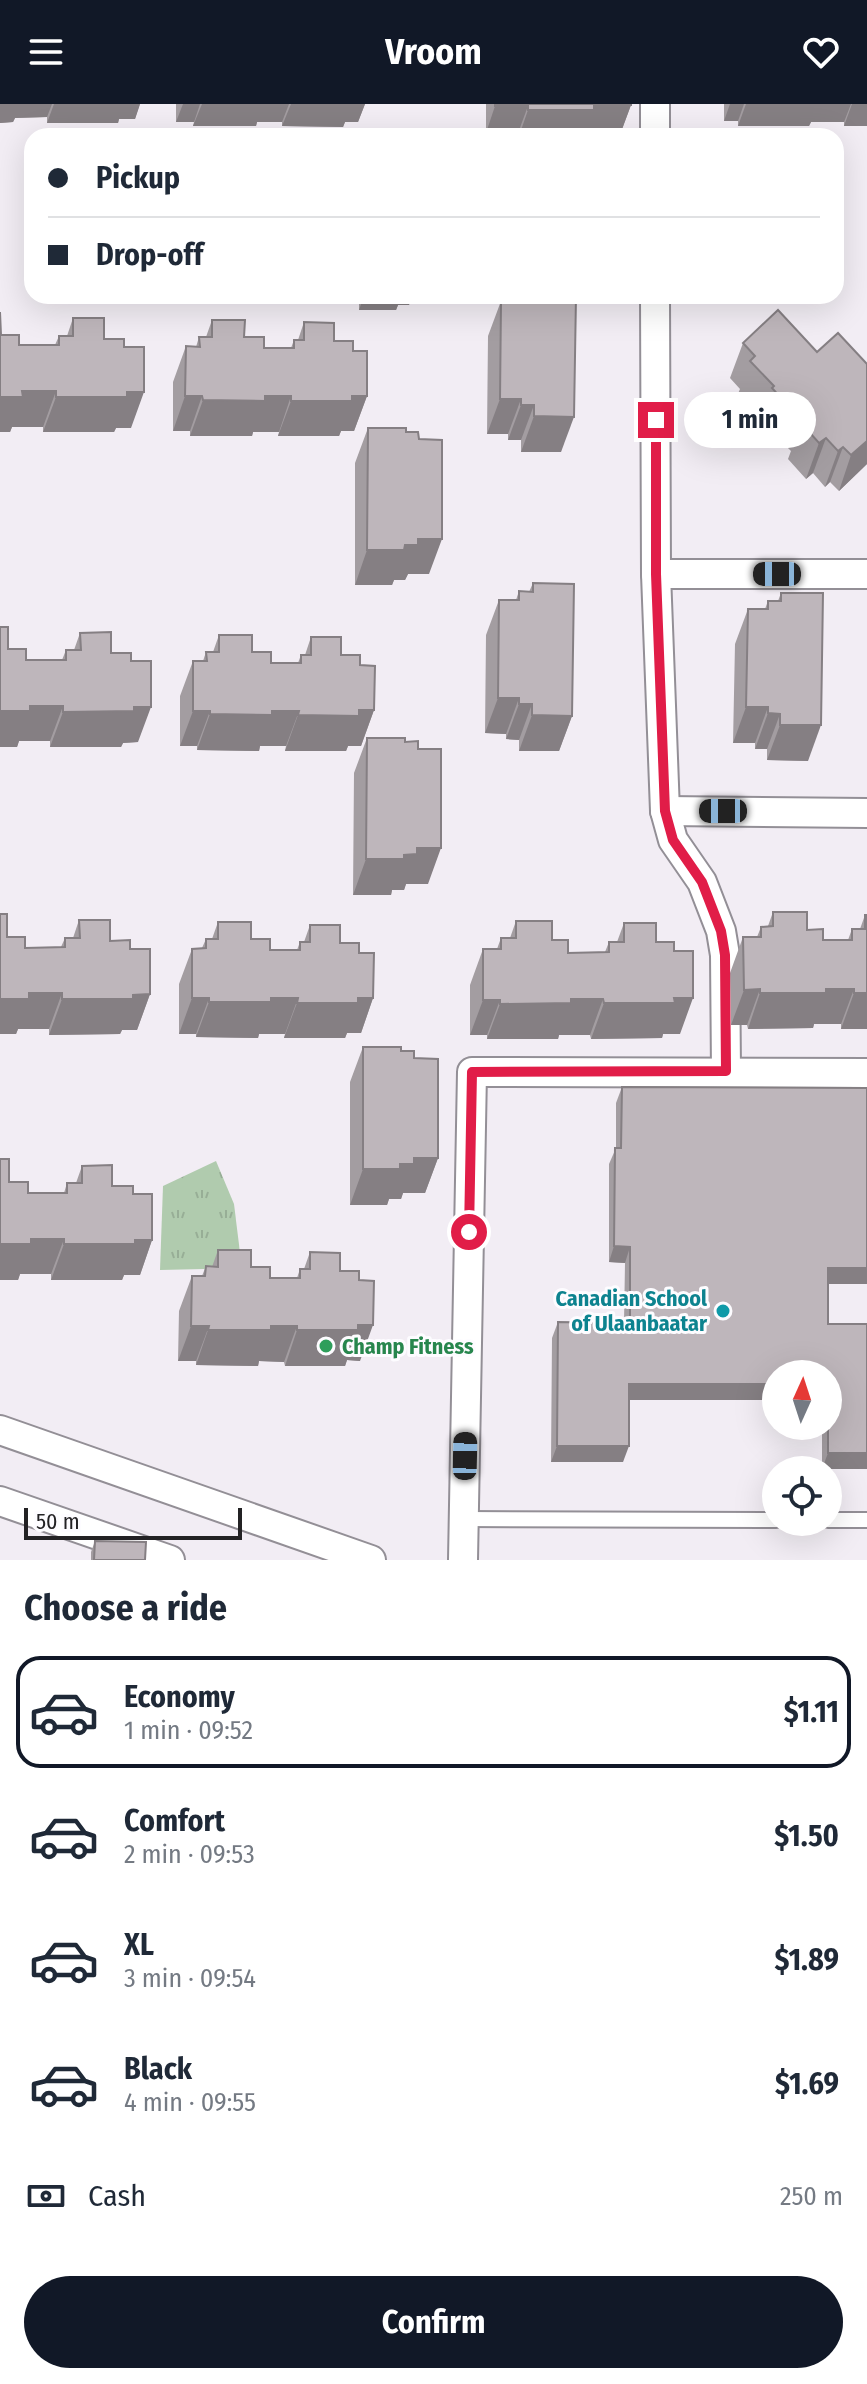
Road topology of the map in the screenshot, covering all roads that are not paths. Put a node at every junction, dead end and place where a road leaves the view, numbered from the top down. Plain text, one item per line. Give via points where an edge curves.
1 (655, 104) edge
2 (655, 128) edge
3 (655, 304) edge
4 (656, 574) junction
5 (867, 574) edge
6 (665, 811) junction
7 (867, 813) edge
8 (726, 1071) junction
9 (867, 1073) edge
10 (0, 1430) edge
11 (0, 1501) edge
12 (464, 1519) junction
13 (762, 1520) edge
14 (842, 1520) edge
15 (867, 1520) edge
16 (170, 1560) edge
17 (371, 1560) edge
18 (463, 1560) edge

1 - 2 street
3 - 4 street
4 - 5 street
4 - 6 street
6 - 7 street
6 - 8 street via 673,840 702,882 721,931
8 - 9 street
8 - 12 street via 472,1072
10 - 17 street
11 - 16 street
12 - 13 lane
12 - 18 street
14 - 15 lane

